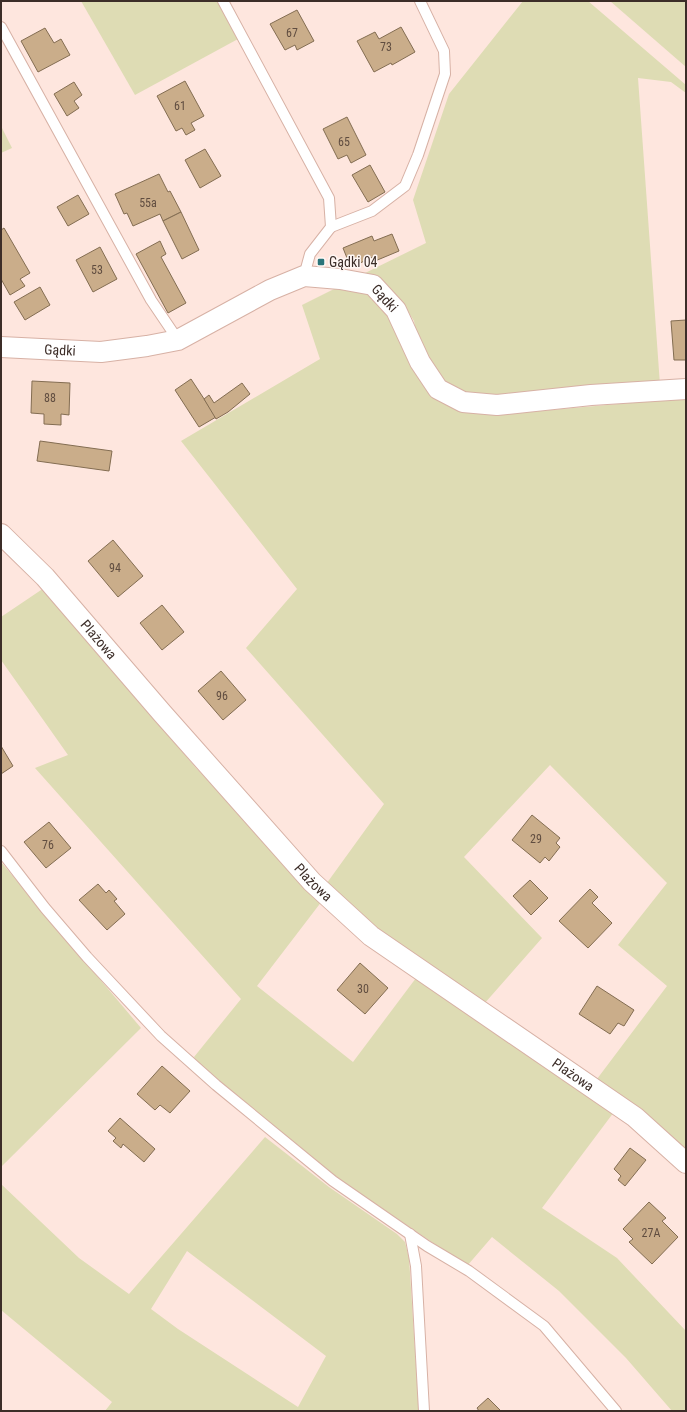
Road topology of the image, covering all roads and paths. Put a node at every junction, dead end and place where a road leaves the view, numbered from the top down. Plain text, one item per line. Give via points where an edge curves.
1 (223, 1) edge
2 (420, 1) edge
3 (1, 27) edge
4 (331, 227) junction
5 (304, 276) junction
6 (178, 340) junction
7 (1, 347) edge
8 (686, 389) edge
9 (1, 534) edge
10 (1, 851) edge
11 (686, 1163) edge
12 (410, 1234) junction
13 (424, 1411) edge
14 (616, 1411) edge

1 - 4 lane via 329,198
2 - 4 lane via 444,51 444,74 418,155 405,186 372,211
3 - 6 lane via 151,300
4 - 5 lane via 310,254
5 - 6 street, Gądki via 270,290
5 - 8 street, Gądki via 340,278 373,285 396,310 420,362 438,389 463,402 498,405 591,395
6 - 7 street, Gądki via 101,352
9 - 11 street, Plażowa via 44,577 162,713 328,897 371,936 635,1117
10 - 12 lane via 87,957 160,1036 333,1181
12 - 13 lane via 416,1266
12 - 14 lane via 469,1271 544,1326

